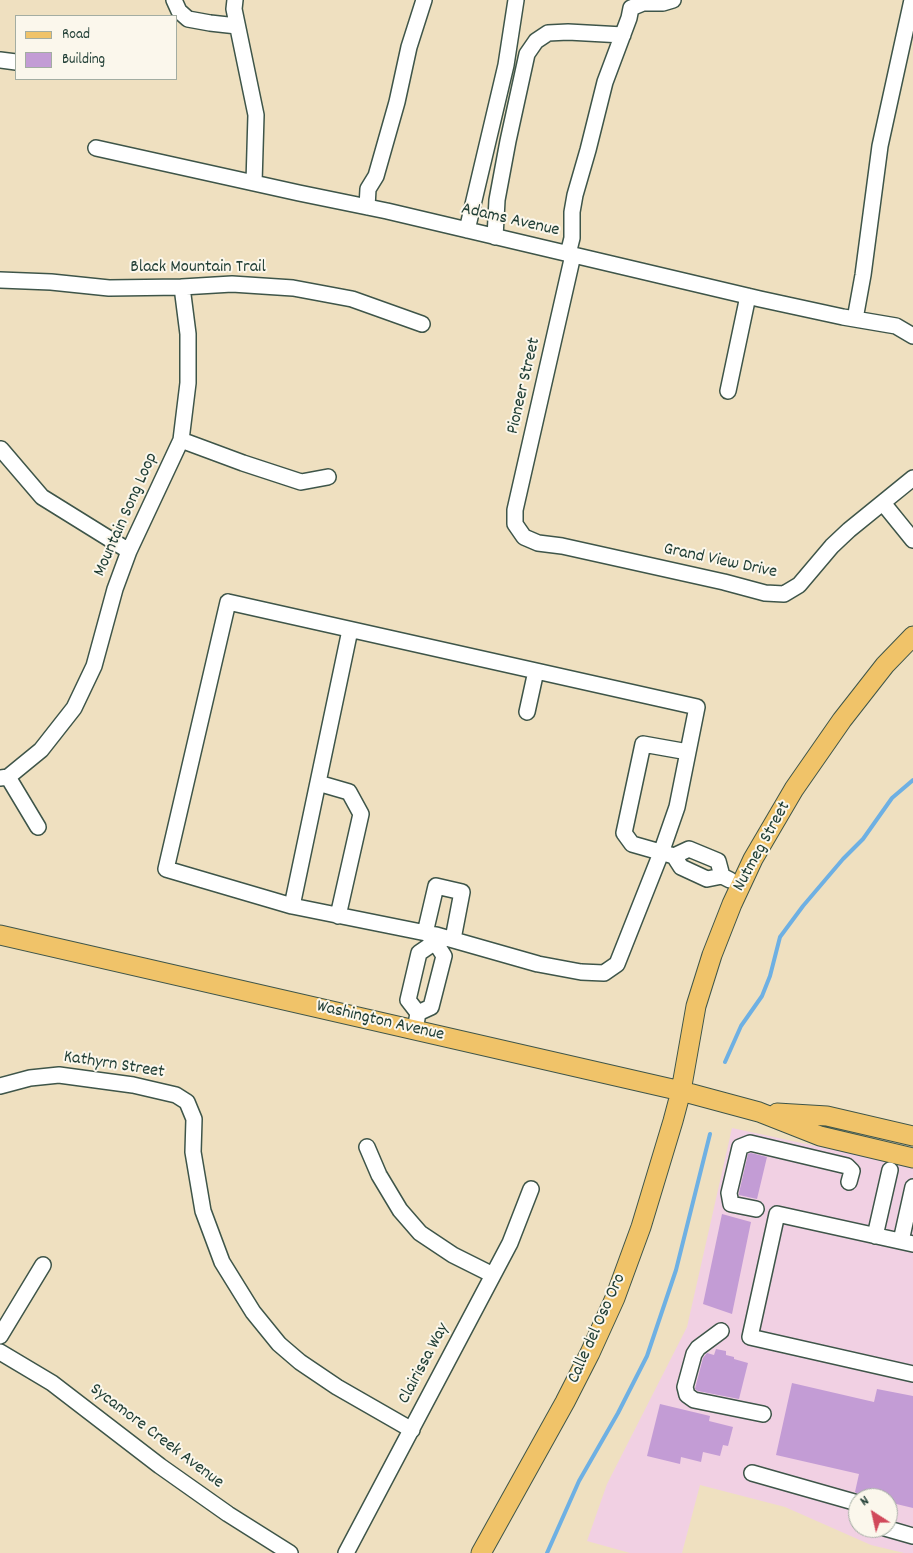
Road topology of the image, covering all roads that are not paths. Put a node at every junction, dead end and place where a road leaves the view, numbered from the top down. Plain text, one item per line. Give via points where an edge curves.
1 (174, 0) edge
2 (235, 0) edge
3 (424, 0) edge
4 (516, 0) edge
5 (673, 0) edge
6 (912, 0) edge
7 (238, 26) junction
8 (623, 35) junction
9 (0, 60) edge
10 (15, 62) edge
11 (96, 148) dead end
12 (254, 183) junction
13 (367, 207) junction
14 (467, 230) junction
15 (495, 237) junction
16 (571, 255) junction
17 (0, 280) edge
18 (182, 288) junction
19 (748, 296) junction
20 (855, 319) junction
21 (422, 324) dead end
22 (913, 336) edge
23 (728, 390) dead end
24 (181, 440) junction
25 (1, 449) edge
26 (328, 477) dead end
27 (913, 478) edge
28 (883, 503) junction
29 (515, 524) joint
30 (913, 540) edge
31 (129, 551) junction
32 (350, 630) junction
33 (913, 636) edge
34 (536, 671) junction
35 (527, 712) dead end
36 (688, 752) junction
37 (4, 777) edge
38 (318, 783) junction
39 (38, 827) dead end
40 (668, 854) junction
41 (703, 855) junction
42 (694, 873) junction
43 (722, 876) junction
44 (741, 885) junction
45 (292, 906) junction
46 (338, 916) junction
47 (0, 934) edge
48 (432, 936) junction
49 (453, 939) junction
50 (417, 964) junction
51 (440, 970) junction
52 (417, 1022) junction
53 (0, 1086) edge
54 (681, 1091) junction
55 (759, 1112) junction
56 (913, 1136) edge
57 (367, 1147) dead end
58 (913, 1147) edge
59 (913, 1158) edge
60 (892, 1162) junction
61 (849, 1182) dead end
62 (913, 1187) edge
63 (530, 1189) dead end
64 (756, 1210) dead end
65 (875, 1236) junction
66 (907, 1243) edge
67 (43, 1265) dead end
68 (493, 1275) junction
69 (721, 1330) dead end
70 (0, 1336) edge
71 (0, 1352) edge
72 (913, 1374) edge
73 (763, 1414) dead end
74 (412, 1430) junction
75 (752, 1473) dead end
76 (848, 1500) edge
77 (898, 1532) edge
78 (913, 1536) edge
79 (290, 1553) edge
80 (346, 1553) edge
81 (481, 1553) edge

1 - 7 street via 188,19
2 - 7 street
3 - 13 street via 376,176 368,189
4 - 14 street via 506,65
5 - 8 street, Pioneer Street via 643,2 631,8
6 - 20 street via 880,146
7 - 12 street via 256,115
8 - 15 street via 548,33 536,41 527,54 497,200
8 - 16 street, Pioneer Street via 605,82 575,196
9 - 10 street
11 - 12 street, Adams Avenue
12 - 13 street, Adams Avenue
13 - 14 street, Adams Avenue
14 - 15 street, Adams Avenue
15 - 16 street, Adams Avenue
16 - 19 street, Adams Avenue
16 - 29 street, Pioneer Street via 515,510
17 - 18 street, Black Mountain Trail via 109,288
18 - 21 street, Black Mountain Trail via 232,284 293,288 352,299
18 - 24 street, Mountain Song Loop via 188,334 188,383
19 - 20 street, Adams Avenue
19 - 23 street
20 - 22 street, Adams Avenue via 896,326
24 - 26 street via 301,482
24 - 31 street, Mountain Song Loop
25 - 31 street via 42,497
27 - 28 street, Grand View Drive
28 - 29 street, Grand View Drive via 832,546 799,585 784,594 765,593 538,543 524,537
28 - 30 street
31 - 37 street, Mountain Song Loop via 115,588 94,666 74,708 41,750
32 - 34 street
32 - 38 street
32 - 45 street via 228,602 166,869
33 - 44 main road, Nutmeg Street via 885,665 842,720 794,789
34 - 35 street
34 - 36 street via 698,707
36 - 40 street
36 - 40 street via 643,744 624,833 632,844
37 - 39 street
38 - 45 street
38 - 46 street via 349,792 361,814
40 - 41 street via 689,849
40 - 42 street via 681,867
40 - 49 street via 617,964 604,973 538,964
41 - 42 street
41 - 43 street via 718,861
42 - 43 street via 707,880
43 - 44 street
44 - 54 main road, Nutmeg Street via 712,955 696,1006
45 - 46 street
46 - 48 street
47 - 52 main road, Washington Avenue
48 - 49 street
48 - 49 street via 436,886 462,892
48 - 50 street via 419,953
48 - 51 street via 444,956
50 - 51 street
50 - 52 street via 408,1000
51 - 52 street via 431,1007
52 - 54 main road, Washington Avenue
53 - 74 street, Kathyrn Street via 59,1075 133,1085 176,1095 187,1102 194,1120 193,1152 203,1211 222,1262 253,1312 279,1344 300,1362 336,1387
54 - 55 main road, Washington Avenue
54 - 81 main road, Calle del Oso Oro via 641,1227 615,1298 565,1402
55 - 56 main road, Washington Avenue via 827,1116
55 - 60 main road, Washington Avenue
57 - 68 street via 400,1210 420,1233 453,1255
58 - 60 main road via 900,1146
59 - 60 main road, Washington Avenue
60 - 65 street
61 - 64 street via 852,1171 847,1166 750,1142 740,1147 729,1193 732,1204
62 - 66 street
63 - 68 street, Clairissa Way via 510,1243
65 - 66 street
65 - 72 street via 777,1214 750,1337
67 - 70 street
68 - 74 street, Clairissa Way
69 - 73 street via 694,1354 685,1387 687,1395 694,1400
71 - 79 street, Sycamore Creek Avenue via 52,1383 160,1466
74 - 80 street, Clairissa Way
75 - 76 street
77 - 78 street

